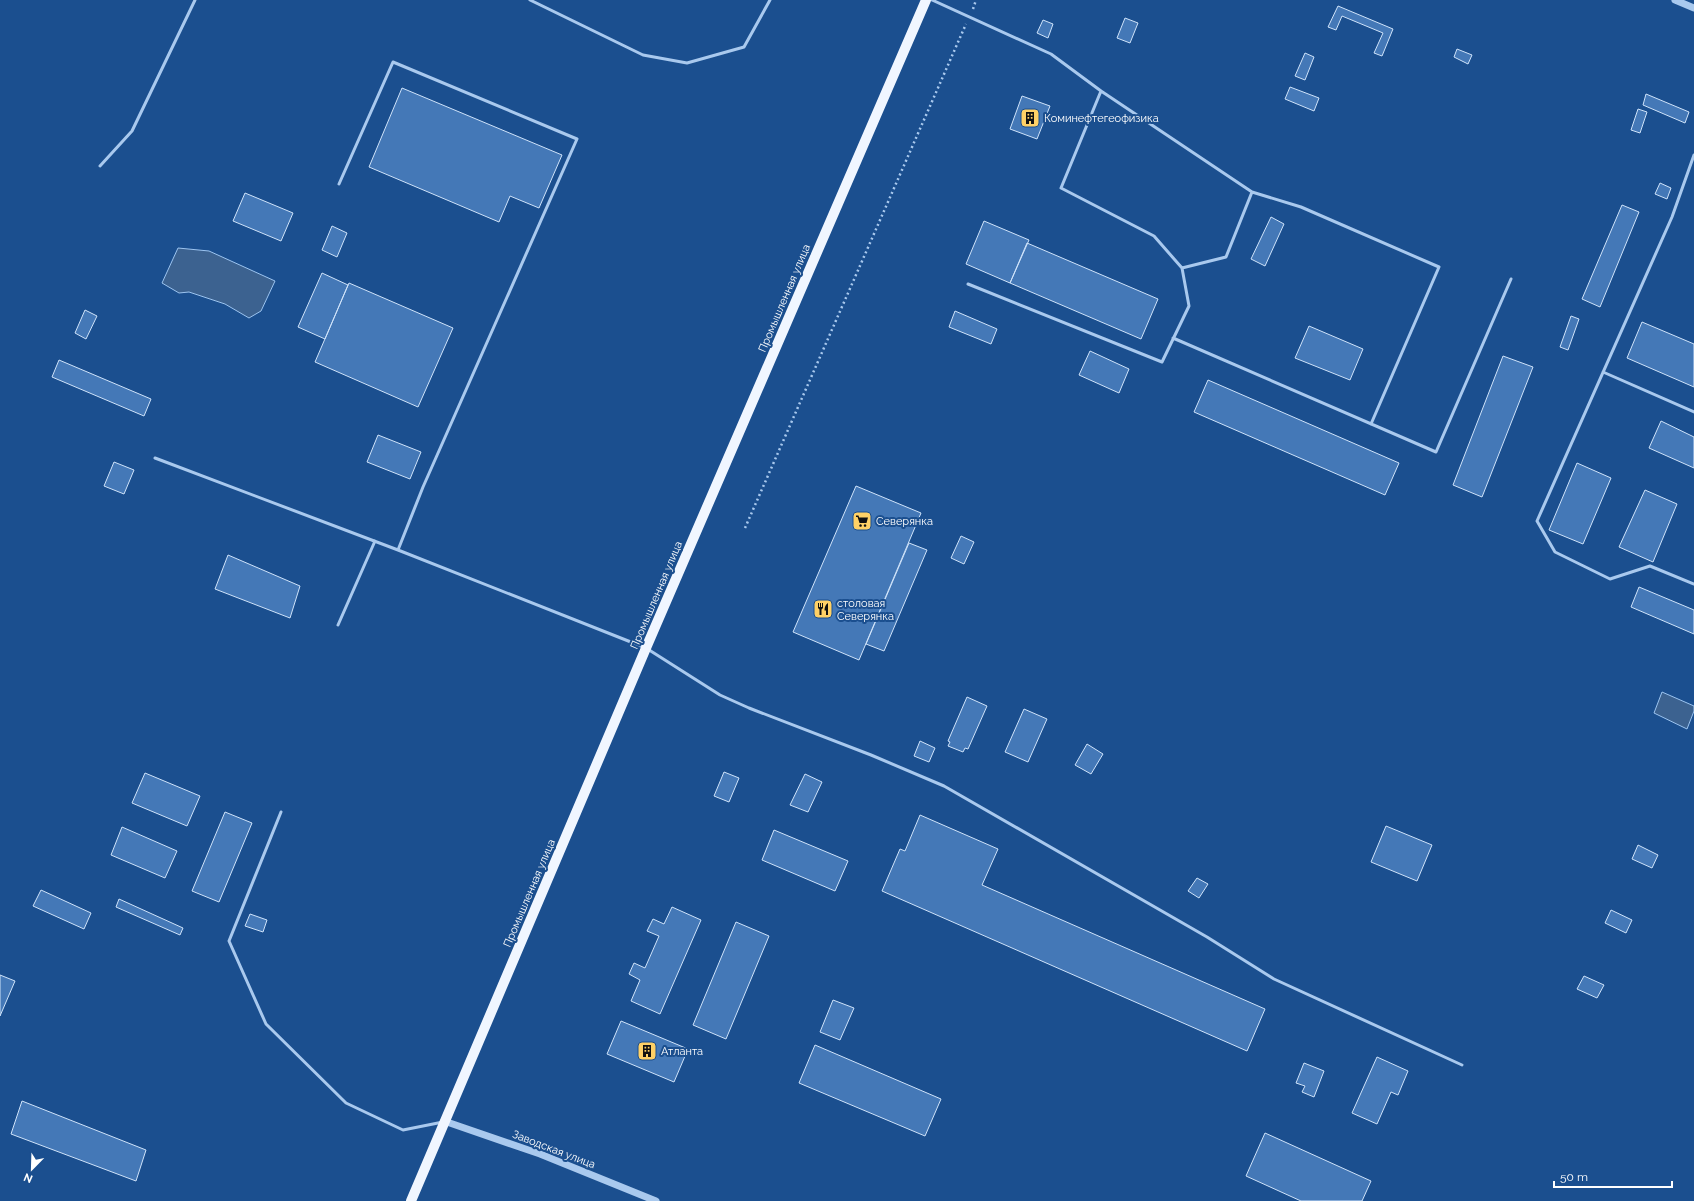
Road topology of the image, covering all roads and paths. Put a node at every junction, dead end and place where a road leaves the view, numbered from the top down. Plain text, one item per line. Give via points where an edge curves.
1 (195, 0) edge
2 (530, 0) edge
3 (770, 0) edge
4 (926, 0) edge
5 (932, 0) edge
6 (976, 0) edge
7 (1675, 0) edge
8 (1694, 8) edge
9 (969, 17) junction
10 (1101, 90) junction
11 (1694, 155) edge
12 (100, 166) dead end
13 (339, 184) dead end
14 (1252, 192) junction
15 (1182, 268) junction
16 (1511, 279) dead end
17 (968, 284) dead end
18 (1174, 338) junction
19 (1603, 372) junction
20 (1694, 412) edge
21 (1371, 424) junction
22 (155, 458) dead end
23 (745, 528) dead end
24 (375, 541) junction
25 (398, 550) junction
26 (1694, 584) edge
27 (338, 625) dead end
28 (646, 648) junction
29 (281, 812) dead end
30 (1462, 1065) dead end
31 (444, 1121) junction
32 (411, 1201) edge
33 (656, 1201) edge

1 - 12 lane via 132,131
2 - 3 lane via 643,55 687,63 744,48
4 - 28 main road, Промышленная улица
5 - 9 lane
6 - 9 path
7 - 8 street
9 - 10 lane via 1051,54
9 - 23 path
10 - 14 lane
10 - 15 lane via 1061,188 1154,236
11 - 19 lane via 1672,217
13 - 25 lane via 393,62 577,139 423,487
14 - 15 lane via 1226,257
14 - 21 lane via 1301,207 1439,267
15 - 18 lane via 1189,306
16 - 21 lane via 1436,452
17 - 18 lane via 1162,362
18 - 21 lane
19 - 20 lane
19 - 26 lane via 1537,521 1555,552 1610,580 1650,566
22 - 24 lane
24 - 25 lane
24 - 27 lane
25 - 28 lane
28 - 30 lane via 720,695 944,786 1207,937 1274,979
28 - 31 main road, Промышленная улица
29 - 31 lane via 229,941 266,1024 346,1103 403,1130
31 - 32 main road, Промышленная улица
31 - 33 street, Заводская улица via 540,1154

